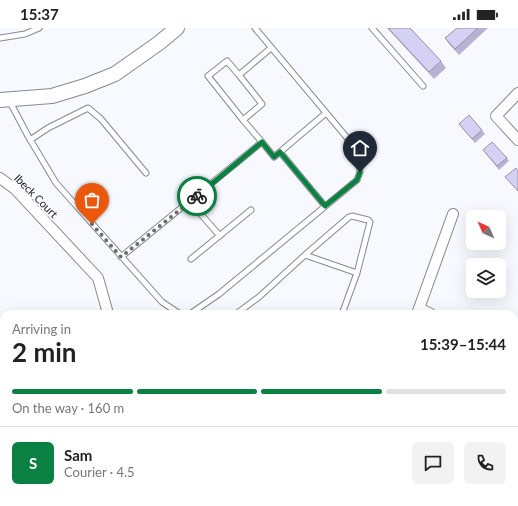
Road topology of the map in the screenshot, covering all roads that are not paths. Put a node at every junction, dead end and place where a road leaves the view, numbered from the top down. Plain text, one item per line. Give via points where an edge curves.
1 (39, 28) edge
2 (177, 28) edge
3 (255, 28) edge
4 (372, 28) edge
5 (0, 38) edge
6 (271, 48) junction
7 (239, 75) junction
8 (423, 86) dead end
9 (518, 93) edge
10 (5, 100) edge
11 (326, 112) junction
12 (243, 120) junction
13 (30, 140) junction
14 (518, 140) edge
15 (262, 142) junction
16 (280, 152) junction
17 (146, 173) dead end
18 (0, 178) edge
19 (190, 202) junction
20 (325, 206) junction
21 (251, 210) dead end
22 (453, 214) dead end
23 (220, 236) junction
24 (306, 255) junction
25 (121, 257) junction
26 (191, 259) dead end
27 (356, 273) junction
28 (107, 310) dead end
29 (174, 310) edge
30 (196, 310) edge
31 (241, 310) edge
32 (343, 310) edge
33 (418, 310) edge

1 - 5 lane via 25,34
2 - 10 street via 115,74 52,96
3 - 6 lane
4 - 8 lane
6 - 7 lane
6 - 11 lane
7 - 12 lane via 262,104
7 - 12 lane via 227,61 208,76
9 - 14 street via 496,116
10 - 13 lane
11 - 16 lane
11 - 20 lane via 359,152 360,172 357,180
12 - 15 lane
13 - 17 lane via 88,108 101,119
13 - 25 lane via 56,183
15 - 16 lane via 274,157
15 - 19 lane
16 - 20 lane
18 - 28 street, Ibeck Court via 15,189 98,278
19 - 23 lane
19 - 25 lane
20 - 30 lane via 219,294
21 - 23 lane
22 - 33 street
23 - 26 lane
24 - 27 lane
24 - 27 lane via 349,217 368,220 370,222
24 - 31 lane
25 - 29 lane via 162,302
27 - 32 lane

